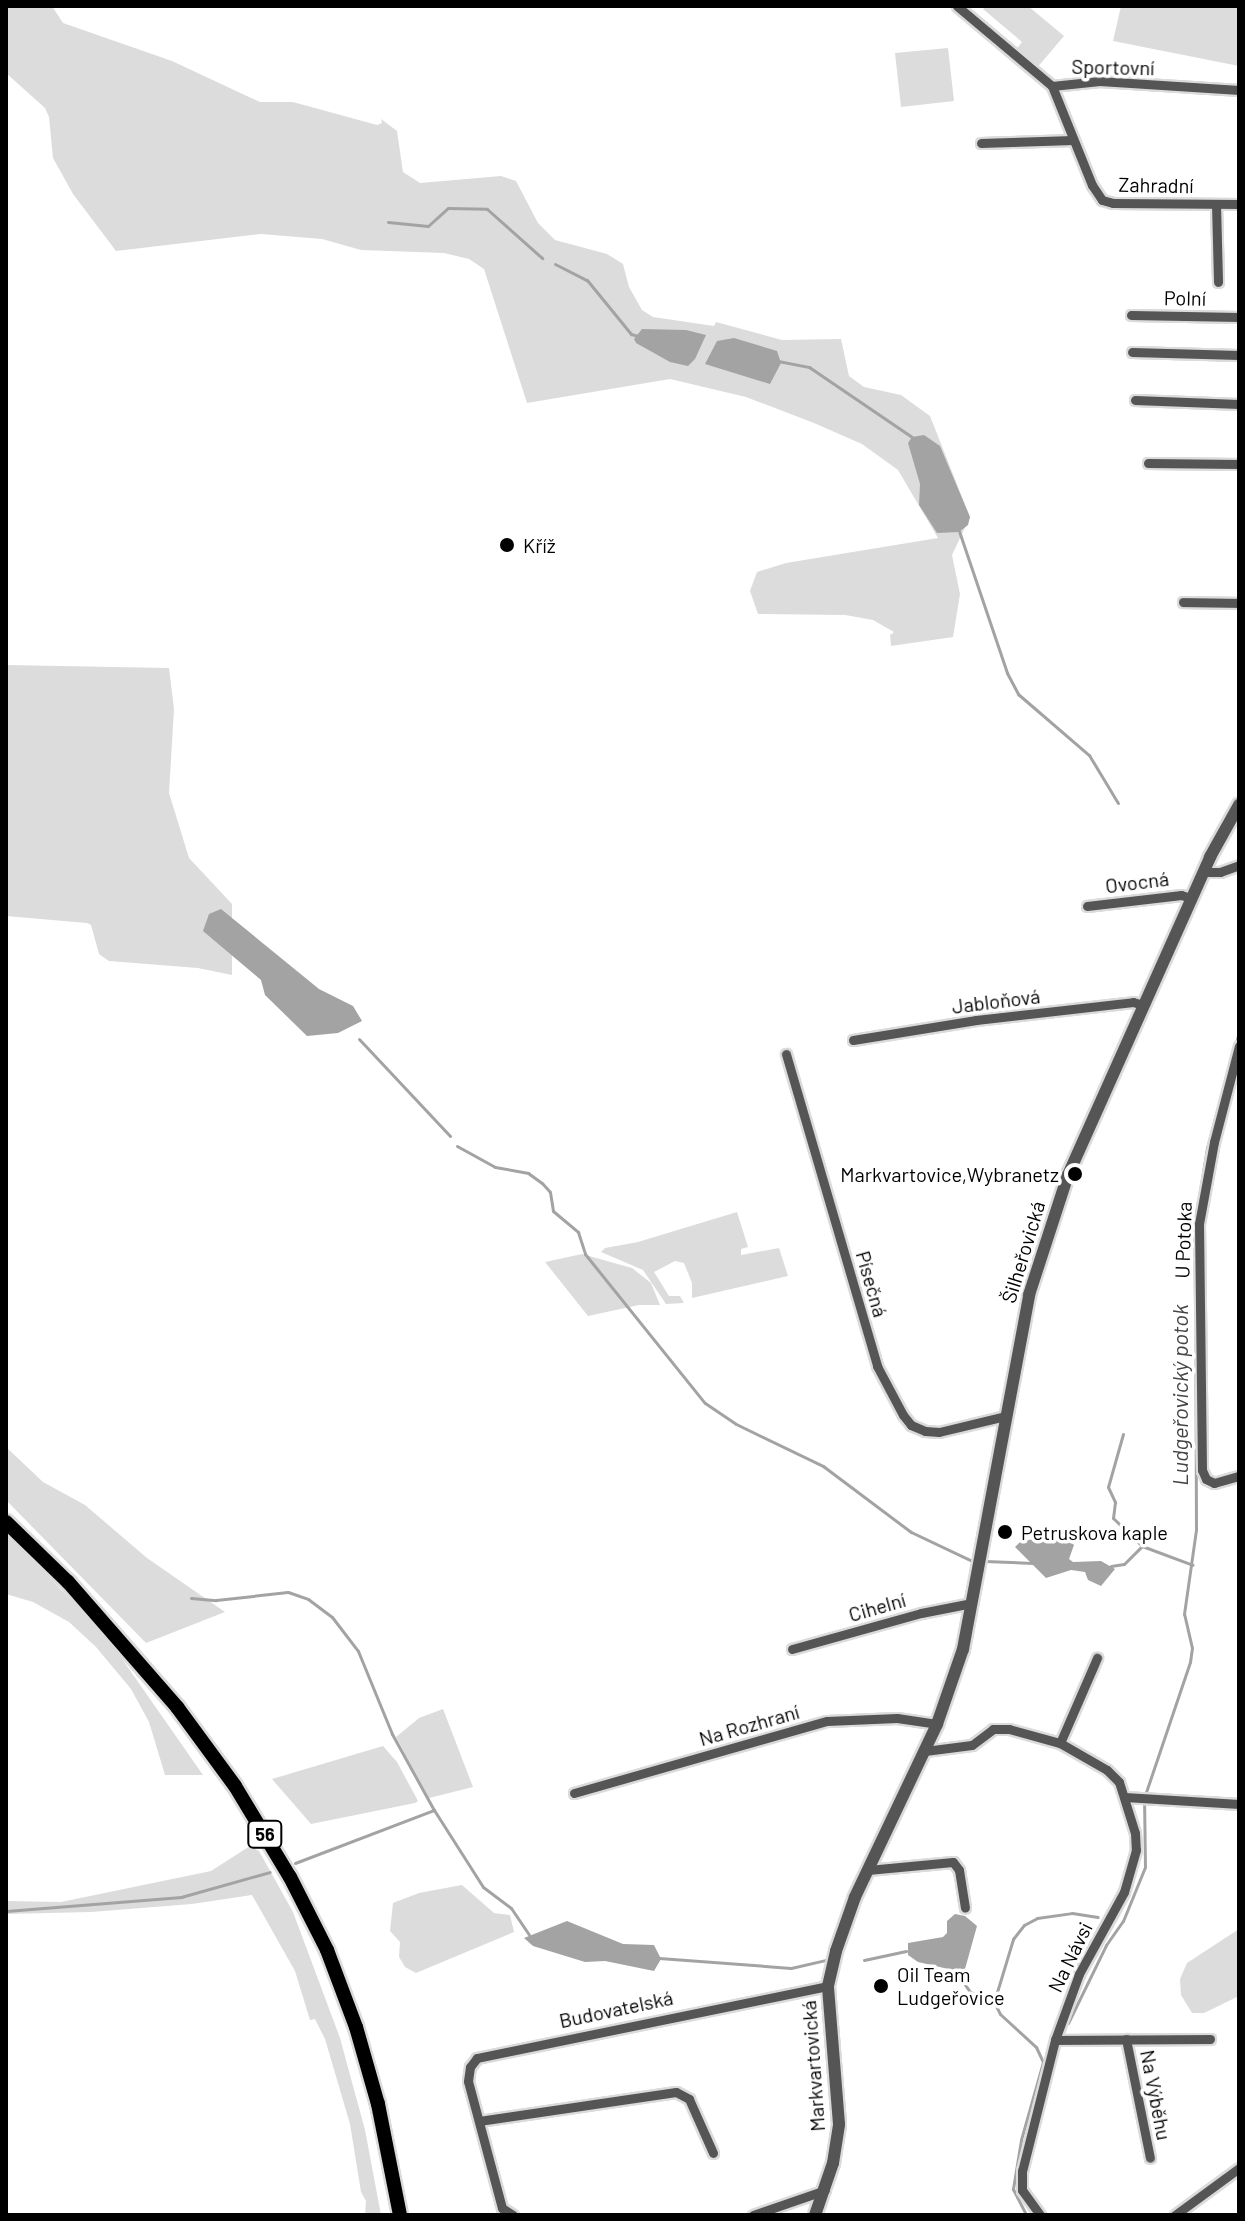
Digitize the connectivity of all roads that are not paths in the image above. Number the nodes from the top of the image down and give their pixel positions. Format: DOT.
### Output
graph roads {
  1 [pos="957,6"];
  2 [pos="1052,86"];
  3 [pos="1239,90"];
  4 [pos="1073,140"];
  5 [pos="981,143"];
  6 [pos="1216,204"];
  7 [pos="1239,204"];
  8 [pos="1218,282"];
  9 [pos="1131,315"];
  10 [pos="1239,317"];
  11 [pos="1132,352"];
  12 [pos="1239,355"];
  13 [pos="1135,400"];
  14 [pos="1239,404"];
  15 [pos="1148,463"];
  16 [pos="1239,464"];
  17 [pos="1183,602"];
  18 [pos="1239,603"];
  19 [pos="1239,805"];
  20 [pos="1239,865"];
  21 [pos="1203,872"];
  22 [pos="1191,898"];
  23 [pos="1087,906"];
  24 [pos="1143,1005"];
  25 [pos="853,1040"];
  26 [pos="1239,1046"];
  27 [pos="786,1054"];
  28 [pos="1005,1416"];
  29 [pos="1239,1476"];
  30 [pos="6,1522"];
  31 [pos="972,1603"];
  32 [pos="792,1649"];
  33 [pos="963,1649"];
  34 [pos="1097,1658"];
  35 [pos="937,1724"];
  36 [pos="1060,1743"];
  37 [pos="925,1751"];
  38 [pos="574,1793"];
  39 [pos="1125,1797"];
  40 [pos="1239,1804"];
  41 [pos="868,1870"];
  42 [pos="965,1908"];
  43 [pos="828,1986"];
  44 [pos="1126,2039"];
  45 [pos="1210,2039"];
  46 [pos="1055,2040"];
  47 [pos="479,2121"];
  48 [pos="713,2153"];
  49 [pos="1150,2158"];
  50 [pos="1239,2168"];
  51 [pos="825,2190"];
  52 [pos="1182,2214"];
  53 [pos="400,2215"];
  54 [pos="513,2215"];
  55 [pos="753,2215"];
  56 [pos="815,2215"];
  57 [pos="1040,2215"];
  1 -- 2 [label="street, Sportovní"];
  2 -- 3 [label="street, Sportovní"];
  2 -- 4 [label="street, Zahradní"];
  4 -- 5 [label="street"];
  4 -- 6 [label="street, Zahradní"];
  6 -- 7 [label="street, Zahradní"];
  6 -- 8 [label="street"];
  9 -- 10 [label="street, Polní"];
  11 -- 12 [label="street"];
  13 -- 14 [label="street"];
  15 -- 16 [label="street"];
  17 -- 18 [label="street"];
  19 -- 21 [label="street, Šilheřovická"];
  20 -- 21 [label="street"];
  21 -- 22 [label="street, Šilheřovická"];
  22 -- 23 [label="street, Ovocná"];
  22 -- 24 [label="street, Šilheřovická"];
  24 -- 25 [label="street, Jabloňová"];
  24 -- 28 [label="street, Šilheřovická"];
  26 -- 29 [label="street, U Potoka"];
  27 -- 28 [label="street, Písečná"];
  28 -- 31 [label="street, Šilheřovická"];
  30 -- 53 [label="main road, 56"];
  31 -- 32 [label="street, Cihelní"];
  31 -- 33 [label="street, Šilheřovická"];
  33 -- 35 [label="street, Markvartovická"];
  34 -- 36 [label="street"];
  35 -- 37 [label="street, Markvartovická"];
  35 -- 38 [label="street, Na Rozhraní"];
  36 -- 37 [label="street, Na Návsi"];
  36 -- 39 [label="street, Na Návsi"];
  37 -- 41 [label="street, Markvartovická"];
  39 -- 40 [label="street"];
  39 -- 46 [label="street, Na Návsi"];
  41 -- 42 [label="street"];
  41 -- 43 [label="street, Markvartovická"];
  43 -- 47 [label="street, Budovatelská"];
  43 -- 51 [label="street, Markvartovická"];
  44 -- 45 [label="street, Na Výběhu"];
  44 -- 46 [label="street, Na Výběhu"];
  44 -- 49 [label="street, Na Výběhu"];
  46 -- 57 [label="street, Na Návsi"];
  47 -- 48 [label="street"];
  47 -- 54 [label="street, Budovatelská"];
  50 -- 52 [label="street"];
  51 -- 55 [label="street"];
  51 -- 56 [label="street, Markvartovická"];
}
